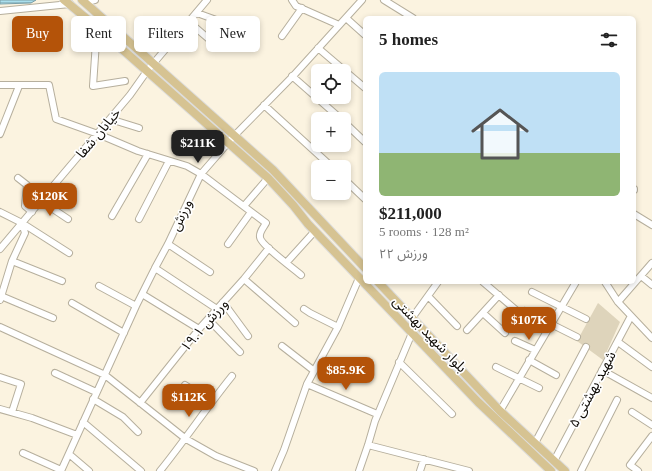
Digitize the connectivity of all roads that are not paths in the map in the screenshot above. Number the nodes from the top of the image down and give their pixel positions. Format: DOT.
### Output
graph roads {
  1 [pos="95,0"];
  2 [pos="208,0"];
  3 [pos="292,0"];
  4 [pos="362,0"];
  5 [pos="384,0"];
  6 [pos="84,1"];
  7 [pos="67,2"];
  8 [pos="299,7"];
  9 [pos="0,11"];
  10 [pos="197,13"];
  11 [pos="84,16"];
  12 [pos="194,16"];
  13 [pos="206,16"];
  14 [pos="410,16"];
  15 [pos="346,18"];
  16 [pos="339,25"];
  17 [pos="198,30"];
  18 [pos="363,33"];
  19 [pos="282,36"];
  20 [pos="206,37"];
  21 [pos="318,48"];
  22 [pos="95,52"];
  23 [pos="125,52"];
  24 [pos="163,52"];
  25 [pos="153,64"];
  26 [pos="147,71"];
  27 [pos="292,76"];
  28 [pos="125,81"];
  29 [pos="0,85"];
  30 [pos="19,86"];
  31 [pos="363,86"];
  32 [pos="264,105"];
  33 [pos="333,112"];
  34 [pos="110,119"];
  35 [pos="139,128"];
  36 [pos="351,129"];
  37 [pos="0,134"];
  38 [pos="98,134"];
  39 [pos="234,136"];
  40 [pos="363,140"];
  41 [pos="228,143"];
  42 [pos="148,154"];
  43 [pos="324,160"];
  44 [pos="169,161"];
  45 [pos="201,174"];
  46 [pos="18,178"];
  47 [pos="268,178"];
  48 [pos="351,186"];
  49 [pos="363,197"];
  50 [pos="41,201"];
  51 [pos="244,206"];
  52 [pos="0,212"];
  53 [pos="32,212"];
  54 [pos="251,212"];
  55 [pos="636,215"];
  56 [pos="112,216"];
  57 [pos="68,219"];
  58 [pos="139,220"];
  59 [pos="22,223"];
  60 [pos="652,225"];
  61 [pos="315,231"];
  62 [pos="168,244"];
  63 [pos="228,244"];
  64 [pos="269,248"];
  65 [pos="0,249"];
  66 [pos="69,253"];
  67 [pos="12,261"];
  68 [pos="286,263"];
  69 [pos="652,263"];
  70 [pos="363,266"];
  71 [pos="155,268"];
  72 [pos="210,272"];
  73 [pos="302,275"];
  74 [pos="641,276"];
  75 [pos="360,278"];
  76 [pos="244,279"];
  77 [pos="62,281"];
  78 [pos="363,281"];
  79 [pos="636,282"];
  80 [pos="365,284"];
  81 [pos="376,284"];
  82 [pos="380,284"];
  83 [pos="434,284"];
  84 [pos="485,284"];
  85 [pos="575,284"];
  86 [pos="606,284"];
  87 [pos="634,284"];
  88 [pos="652,285"];
  89 [pos="99,286"];
  90 [pos="370,289"];
  91 [pos="532,292"];
  92 [pos="142,294"];
  93 [pos="499,295"];
  94 [pos="428,296"];
  95 [pos="1,298"];
  96 [pos="223,302"];
  97 [pos="618,302"];
  98 [pos="72,303"];
  99 [pos="136,306"];
  100 [pos="560,307"];
  101 [pos="217,309"];
  102 [pos="304,309"];
  103 [pos="516,310"];
  104 [pos="525,311"];
  105 [pos="483,313"];
  106 [pos="631,316"];
  107 [pos="53,318"];
  108 [pos="412,318"];
  109 [pos="208,319"];
  110 [pos="586,319"];
  111 [pos="296,324"];
  112 [pos="550,324"];
  113 [pos="456,326"];
  114 [pos="0,327"];
  115 [pos="338,327"];
  116 [pos="199,328"];
  117 [pos="467,330"];
  118 [pos="124,333"];
  119 [pos="412,333"];
  120 [pos="506,333"];
  121 [pos="651,334"];
  122 [pos="248,336"];
  123 [pos="577,337"];
  124 [pos="515,341"];
  125 [pos="618,342"];
  126 [pos="282,346"];
  127 [pos="586,347"];
  128 [pos="534,350"];
  129 [pos="240,352"];
  130 [pos="529,360"];
  131 [pos="400,362"];
  132 [pos="496,367"];
  133 [pos="652,367"];
  134 [pos="314,370"];
  135 [pos="602,370"];
  136 [pos="55,373"];
  137 [pos="105,375"];
  138 [pos="556,375"];
  139 [pos="232,376"];
  140 [pos="0,377"];
  141 [pos="518,378"];
  142 [pos="307,384"];
  143 [pos="185,385"];
  144 [pos="539,388"];
  145 [pos="96,392"];
  146 [pos="652,398"];
  147 [pos="93,399"];
  148 [pos="617,400"];
  149 [pos="211,402"];
  150 [pos="140,403"];
  151 [pos="0,409"];
  152 [pos="500,411"];
  153 [pos="12,412"];
  154 [pos="632,412"];
  155 [pos="377,414"];
  156 [pos="452,414"];
  157 [pos="83,422"];
  158 [pos="652,425"];
  159 [pos="138,432"];
  160 [pos="77,435"];
  161 [pos="652,436"];
  162 [pos="186,440"];
  163 [pos="535,442"];
  164 [pos="368,445"];
  165 [pos="23,453"];
  166 [pos="69,454"];
  167 [pos="424,459"];
  168 [pos="554,461"];
  169 [pos="630,465"];
  170 [pos="453,469"];
  171 [pos="61,471"];
  172 [pos="89,471"];
  173 [pos="141,471"];
  174 [pos="160,471"];
  175 [pos="254,471"];
  176 [pos="275,471"];
  177 [pos="359,471"];
  178 [pos="420,471"];
  179 [pos="469,471"];
  180 [pos="551,471"];
  181 [pos="565,471"];
  182 [pos="581,471"];
  183 [pos="625,471"];
  184 [pos="638,471"];
  1 -- 6 [label="street"];
  2 -- 10 [label="street"];
  3 -- 8 [label="street"];
  4 -- 15 [label="street, ورزش"];
  5 -- 14 [label="street"];
  6 -- 25 [label="main road"];
  7 -- 9 [label="street"];
  7 -- 11 [label="main road, بلوار شهید بهشتی"];
  8 -- 16 [label="street"];
  8 -- 19 [label="street"];
  10 -- 12 [label="street"];
  10 -- 13 [label="street"];
  15 -- 16 [label="street, ورزش"];
  15 -- 18 [label="street"];
  16 -- 21 [label="street, ورزش"];
  17 -- 20 [label="street"];
  21 -- 27 [label="street, ورزش"];
  21 -- 31 [label="street"];
  22 -- 28 [label="street"];
  23 -- 26 [label="main road, بلوار شهید بهشتی"];
  24 -- 25 [label="street"];
  25 -- 26 [label="street, خیابان شفا"];
  25 -- 39 [label="main road"];
  26 -- 34 [label="street, خیابان شفا"];
  26 -- 41 [label="main road, بلوار شهید بهشتی"];
  27 -- 32 [label="street, ورزش"];
  27 -- 33 [label="street"];
  29 -- 30 [label="street"];
  30 -- 37 [label="street"];
  30 -- 38 [label="street"];
  32 -- 39 [label="street, ورزش"];
  32 -- 43 [label="street"];
  34 -- 35 [label="street"];
  34 -- 38 [label="street, خیابان شفا"];
  36 -- 40 [label="street"];
  38 -- 42 [label="street"];
  38 -- 50 [label="street, خیابان شفا"];
  39 -- 41 [label="street, ورزش"];
  39 -- 70 [label="main road"];
  41 -- 45 [label="street, ورزش"];
  41 -- 47 [label="main road, بلوار شهید بهشتی"];
  42 -- 44 [label="street"];
  42 -- 56 [label="street"];
  44 -- 45 [label="street"];
  44 -- 58 [label="street"];
  45 -- 51 [label="street"];
  45 -- 62 [label="street, ورزش"];
  46 -- 53 [label="street"];
  47 -- 51 [label="street"];
  47 -- 61 [label="main road, بلوار شهید بهشتی"];
  48 -- 49 [label="street"];
  50 -- 53 [label="street, خیابان شفا"];
  50 -- 57 [label="street"];
  51 -- 54 [label="street"];
  52 -- 59 [label="street"];
  53 -- 59 [label="street, خیابان شفا"];
  54 -- 63 [label="street"];
  54 -- 64 [label="street"];
  55 -- 60 [label="street"];
  59 -- 65 [label="street, خیابان شفا"];
  59 -- 66 [label="street"];
  59 -- 67 [label="street"];
  61 -- 68 [label="street"];
  61 -- 75 [label="main road, بلوار شهید بهشتی"];
  62 -- 71 [label="street, ورزش"];
  62 -- 72 [label="street"];
  64 -- 68 [label="street"];
  64 -- 76 [label="street, ورزش ۱۹.۱"];
  67 -- 77 [label="street"];
  67 -- 95 [label="street"];
  68 -- 73 [label="street"];
  69 -- 74 [label="street"];
  71 -- 92 [label="street, ورزش"];
  71 -- 101 [label="street"];
  74 -- 79 [label="street"];
  74 -- 88 [label="street"];
  75 -- 78 [label="main road, بلوار شهید بهشتی"];
  75 -- 115 [label="street"];
  76 -- 96 [label="street, ورزش ۱۹.۱"];
  76 -- 111 [label="street"];
  80 -- 90 [label="main road, بلوار شهید بهشتی"];
  81 -- 90 [label="main road"];
  82 -- 108 [label="main road, بلوار شهید بهشتی"];
  83 -- 94 [label="street"];
  84 -- 93 [label="street"];
  85 -- 100 [label="street"];
  86 -- 97 [label="street"];
  87 -- 97 [label="street"];
  89 -- 99 [label="street"];
  90 -- 119 [label="main road, بلوار شهید بهشتی"];
  91 -- 100 [label="street"];
  92 -- 99 [label="street, ورزش"];
  92 -- 116 [label="street"];
  93 -- 103 [label="street"];
  93 -- 105 [label="street"];
  94 -- 108 [label="street"];
  94 -- 113 [label="street"];
  95 -- 107 [label="street"];
  96 -- 101 [label="street, ورزش ۱۹.۱"];
  96 -- 122 [label="street"];
  97 -- 106 [label="street"];
  98 -- 118 [label="street"];
  99 -- 118 [label="street, ورزش"];
  100 -- 110 [label="street"];
  100 -- 112 [label="street"];
  101 -- 109 [label="street, ورزش ۱۹.۱"];
  102 -- 115 [label="street"];
  104 -- 112 [label="street"];
  105 -- 117 [label="street"];
  105 -- 120 [label="street"];
  106 -- 121 [label="street"];
  106 -- 125 [label="street, شهید بهشتی ۵"];
  108 -- 152 [label="main road, بلوار شهید بهشتی"];
  109 -- 116 [label="street, ورزش ۱۹.۱"];
  109 -- 129 [label="street"];
  112 -- 123 [label="street"];
  112 -- 128 [label="street"];
  114 -- 137 [label="street"];
  115 -- 134 [label="street"];
  116 -- 150 [label="street, ورزش ۱۹.۱"];
  118 -- 137 [label="street, ورزش"];
  119 -- 131 [label="street"];
  119 -- 180 [label="main road, بلوار شهید بهشتی"];
  124 -- 128 [label="street"];
  125 -- 133 [label="street"];
  125 -- 135 [label="street, شهید بهشتی ۵"];
  126 -- 134 [label="street"];
  127 -- 163 [label="street"];
  128 -- 130 [label="street"];
  130 -- 138 [label="street"];
  130 -- 141 [label="street"];
  131 -- 155 [label="street"];
  131 -- 156 [label="street"];
  132 -- 141 [label="street"];
  134 -- 142 [label="street"];
  135 -- 146 [label="street"];
  135 -- 168 [label="street, شهید بهشتی ۵"];
  136 -- 145 [label="street"];
  137 -- 145 [label="street, ورزش"];
  137 -- 150 [label="street"];
  139 -- 149 [label="street"];
  140 -- 153 [label="street"];
  141 -- 144 [label="street"];
  141 -- 152 [label="street"];
  142 -- 155 [label="street"];
  142 -- 176 [label="street"];
  143 -- 149 [label="street"];
  145 -- 147 [label="street, ورزش"];
  147 -- 157 [label="street, ورزش"];
  147 -- 159 [label="street"];
  148 -- 182 [label="street"];
  149 -- 162 [label="street"];
  150 -- 162 [label="street"];
  151 -- 153 [label="street"];
  152 -- 163 [label="main road, بلوار شهید بهشتی"];
  153 -- 160 [label="street"];
  154 -- 158 [label="street"];
  155 -- 164 [label="street"];
  157 -- 160 [label="street, ورزش"];
  157 -- 173 [label="street"];
  160 -- 166 [label="street, ورزش"];
  161 -- 169 [label="street"];
  162 -- 174 [label="street"];
  162 -- 175 [label="street"];
  163 -- 168 [label="main road, بلوار شهید بهشتی"];
  164 -- 167 [label="street"];
  164 -- 177 [label="street"];
  165 -- 171 [label="street"];
  166 -- 171 [label="street, ورزش"];
  166 -- 172 [label="street"];
  167 -- 170 [label="street"];
  167 -- 178 [label="street"];
  168 -- 181 [label="main road, بلوار شهید بهشتی"];
  169 -- 183 [label="street"];
  169 -- 184 [label="street"];
  170 -- 179 [label="street"];
}
